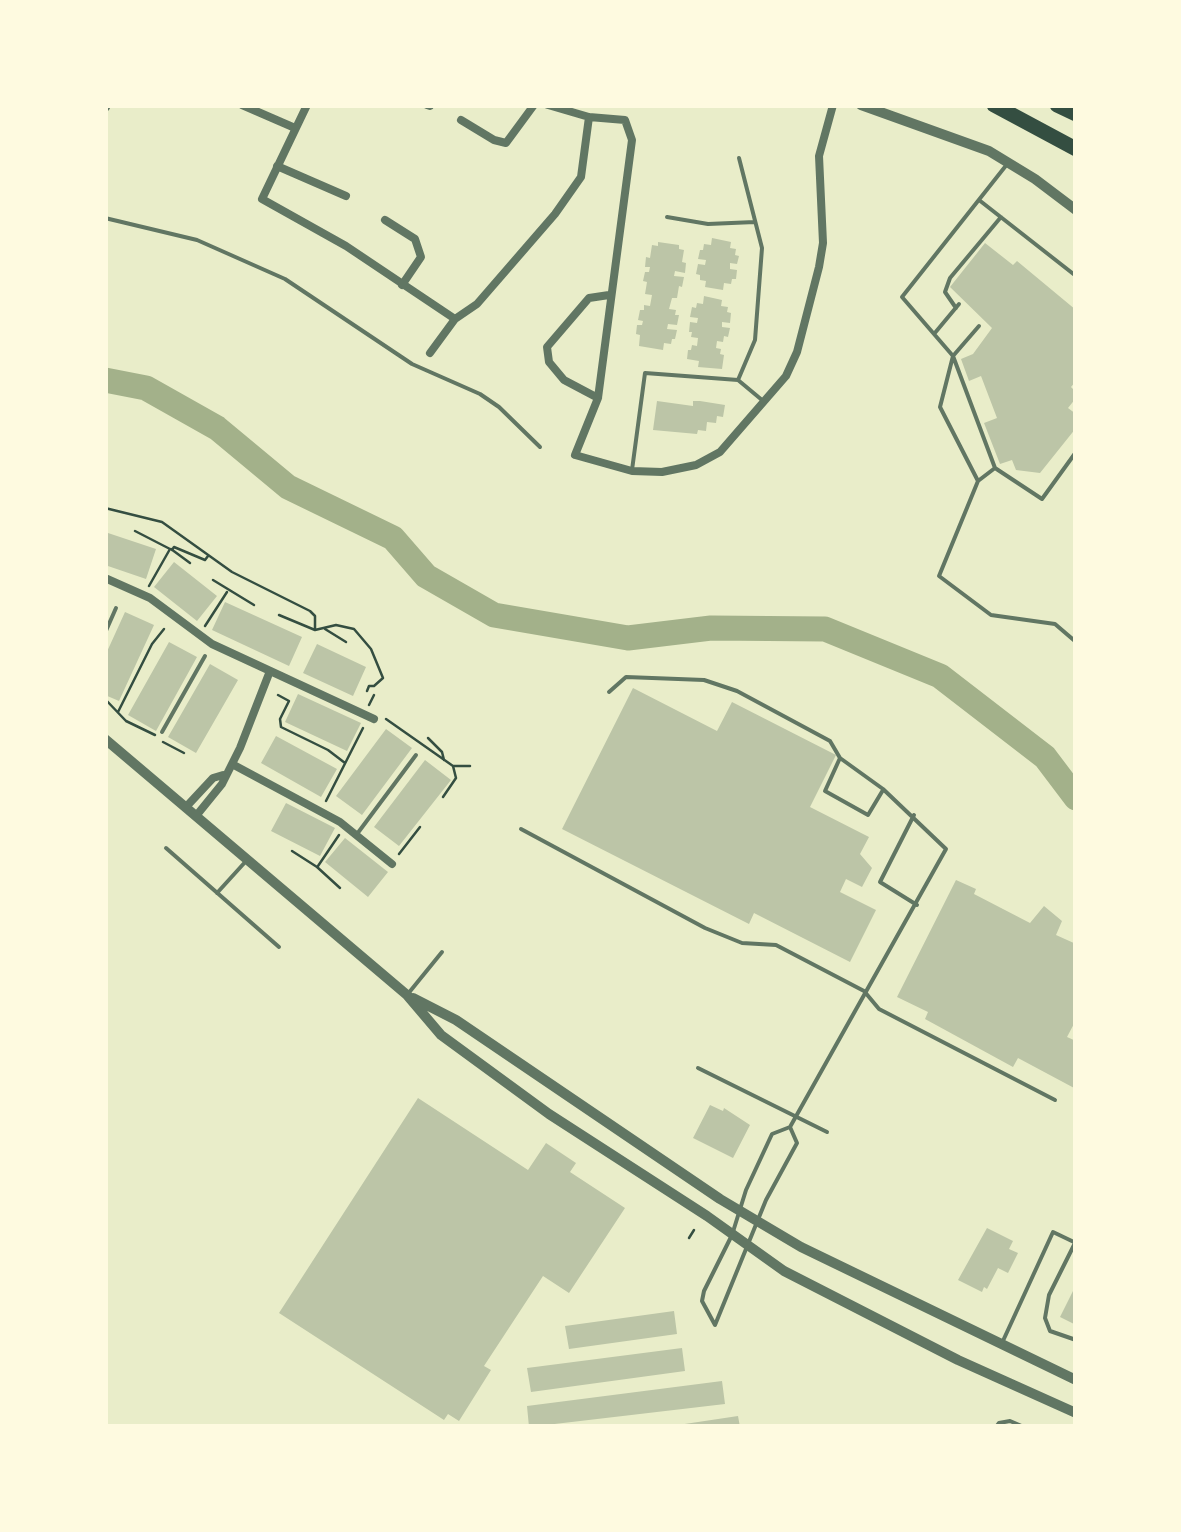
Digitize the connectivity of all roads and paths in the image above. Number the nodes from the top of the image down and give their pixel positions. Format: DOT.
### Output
graph roads {
  1 [pos="242,105"];
  2 [pos="307,105"];
  3 [pos="534,105"];
  4 [pos="548,105"];
  5 [pos="834,105"];
  6 [pos="861,105"];
  7 [pos="994,105"];
  8 [pos="1058,105"];
  9 [pos="1076,114"];
  10 [pos="589,118"];
  11 [pos="460,120"];
  12 [pos="295,128"];
  13 [pos="1076,149"];
  14 [pos="739,158"];
  15 [pos="1008,163"];
  16 [pos="277,166"];
  17 [pos="346,196"];
  18 [pos="979,200"];
  19 [pos="1076,210"];
  20 [pos="667,217"];
  21 [pos="1001,217"];
  22 [pos="105,218"];
  23 [pos="385,220"];
  24 [pos="756,222"];
  25 [pos="1076,276"];
  26 [pos="402,285"];
  27 [pos="609,295"];
  28 [pos="455,318"];
  29 [pos="979,326"];
  30 [pos="934,334"];
  31 [pos="430,353"];
  32 [pos="953,356"];
  33 [pos="738,380"];
  34 [pos="598,398"];
  35 [pos="766,403"];
  36 [pos="540,447"];
  37 [pos="1076,452"];
  38 [pos="995,468"];
  39 [pos="632,471"];
  40 [pos="978,481"];
  41 [pos="106,510"];
  42 [pos="135,531"];
  43 [pos="171,549"];
  44 [pos="209,554"];
  45 [pos="190,563"];
  46 [pos="105,578"];
  47 [pos="213,580"];
  48 [pos="149,586"];
  49 [pos="228,591"];
  50 [pos="254,605"];
  51 [pos="116,608"];
  52 [pos="279,616"];
  53 [pos="204,628"];
  54 [pos="324,628"];
  55 [pos="164,629"];
  56 [pos="315,630"];
  57 [pos="105,633"];
  58 [pos="346,642"];
  59 [pos="1076,642"];
  60 [pos="206,656"];
  61 [pos="270,671"];
  62 [pos="367,692"];
  63 [pos="609,692"];
  64 [pos="374,695"];
  65 [pos="278,696"];
  66 [pos="105,699"];
  67 [pos="370,705"];
  68 [pos="118,712"];
  69 [pos="374,719"];
  70 [pos="162,732"];
  71 [pos="428,738"];
  72 [pos="105,739"];
  73 [pos="184,753"];
  74 [pos="416,755"];
  75 [pos="840,758"];
  76 [pos="443,760"];
  77 [pos="345,763"];
  78 [pos="232,764"];
  79 [pos="453,766"];
  80 [pos="470,766"];
  81 [pos="224,775"];
  82 [pos="883,789"];
  83 [pos="443,797"];
  84 [pos="325,802"];
  85 [pos="186,807"];
  86 [pos="196,816"];
  87 [pos="914,816"];
  88 [pos="343,825"];
  89 [pos="420,828"];
  90 [pos="521,829"];
  91 [pos="357,834"];
  92 [pos="166,848"];
  93 [pos="292,850"];
  94 [pos="247,860"];
  95 [pos="395,860"];
  96 [pos="317,867"];
  97 [pos="340,888"];
  98 [pos="217,893"];
  99 [pos="917,905"];
  100 [pos="279,948"];
  101 [pos="442,952"];
  102 [pos="864,991"];
  103 [pos="407,995"];
  104 [pos="698,1068"];
  105 [pos="1055,1100"];
  106 [pos="796,1117"];
  107 [pos="790,1127"];
  108 [pos="827,1132"];
  109 [pos="739,1210"];
  110 [pos="759,1222"];
  111 [pos="694,1230"];
  112 [pos="732,1235"];
  113 [pos="689,1238"];
  114 [pos="1076,1243"];
  115 [pos="748,1246"];
  116 [pos="1076,1340"];
  117 [pos="1002,1343"];
  118 [pos="1076,1380"];
  119 [pos="1076,1413"];
  120 [pos="996,1427"];
  121 [pos="1024,1427"];
  1 -- 12 [label="street"];
  2 -- 12 [label="street"];
  3 -- 11 [label="street"];
  4 -- 10 [label="street"];
  5 -- 35 [label="street"];
  6 -- 15 [label="street"];
  7 -- 13 [label="highway"];
  8 -- 9 [label="highway"];
  10 -- 27 [label="street"];
  10 -- 28 [label="street"];
  12 -- 16 [label="street"];
  14 -- 24 [label="lane"];
  15 -- 18 [label="lane"];
  15 -- 19 [label="street"];
  16 -- 17 [label="street"];
  16 -- 26 [label="street"];
  18 -- 21 [label="lane"];
  18 -- 30 [label="lane"];
  20 -- 24 [label="lane"];
  21 -- 25 [label="lane"];
  21 -- 30 [label="lane"];
  22 -- 36 [label="lane"];
  23 -- 26 [label="street"];
  24 -- 33 [label="lane"];
  26 -- 28 [label="street"];
  27 -- 34 [label="street"];
  27 -- 34 [label="street"];
  28 -- 31 [label="street"];
  29 -- 32 [label="lane"];
  30 -- 32 [label="lane"];
  32 -- 38 [label="lane"];
  32 -- 40 [label="lane"];
  33 -- 35 [label="lane"];
  33 -- 39 [label="lane"];
  34 -- 39 [label="street"];
  35 -- 39 [label="street"];
  37 -- 38 [label="lane"];
  38 -- 40 [label="lane"];
  40 -- 59 [label="lane"];
  41 -- 44 [label="path"];
  42 -- 43 [label="path"];
  43 -- 44 [label="path"];
  43 -- 45 [label="path"];
  43 -- 48 [label="path"];
  44 -- 56 [label="path"];
  46 -- 61 [label="street"];
  47 -- 49 [label="path"];
  49 -- 50 [label="path"];
  49 -- 53 [label="path"];
  51 -- 57 [label="lane"];
  52 -- 56 [label="path"];
  54 -- 56 [label="path"];
  54 -- 58 [label="path"];
  54 -- 62 [label="path"];
  55 -- 68 [label="path"];
  60 -- 70 [label="lane"];
  61 -- 69 [label="street"];
  61 -- 78 [label="street"];
  63 -- 75 [label="lane"];
  64 -- 67 [label="path"];
  65 -- 77 [label="path"];
  66 -- 68 [label="path"];
  68 -- 73 [label="path"];
  69 -- 76 [label="path"];
  69 -- 77 [label="path"];
  71 -- 76 [label="path"];
  72 -- 85 [label="street"];
  74 -- 91 [label="lane"];
  75 -- 82 [label="lane"];
  75 -- 82 [label="lane"];
  76 -- 79 [label="path"];
  77 -- 84 [label="path"];
  78 -- 81 [label="street"];
  78 -- 88 [label="street"];
  79 -- 80 [label="path"];
  79 -- 83 [label="path"];
  81 -- 85 [label="street"];
  81 -- 86 [label="street"];
  82 -- 87 [label="lane"];
  85 -- 86 [label="street"];
  86 -- 94 [label="street"];
  87 -- 99 [label="lane"];
  87 -- 99 [label="lane"];
  88 -- 91 [label="street"];
  88 -- 96 [label="path"];
  89 -- 95 [label="path"];
  90 -- 102 [label="lane"];
  91 -- 95 [label="street"];
  92 -- 98 [label="lane"];
  93 -- 96 [label="path"];
  94 -- 98 [label="lane"];
  94 -- 103 [label="street"];
  96 -- 97 [label="path"];
  98 -- 100 [label="lane"];
  99 -- 102 [label="lane"];
  101 -- 103 [label="lane"];
  102 -- 105 [label="lane"];
  102 -- 106 [label="lane"];
  103 -- 109 [label="street"];
  103 -- 112 [label="street"];
  104 -- 106 [label="lane"];
  106 -- 107 [label="lane"];
  106 -- 108 [label="lane"];
  107 -- 109 [label="lane"];
  107 -- 110 [label="lane"];
  109 -- 110 [label="street"];
  109 -- 112 [label="lane"];
  110 -- 115 [label="lane"];
  110 -- 117 [label="street"];
  111 -- 113 [label="path"];
  112 -- 115 [label="street"];
  112 -- 115 [label="lane"];
  114 -- 116 [label="lane"];
  114 -- 117 [label="lane"];
  115 -- 119 [label="street"];
  117 -- 118 [label="street"];
  120 -- 121 [label="lane"];
}
